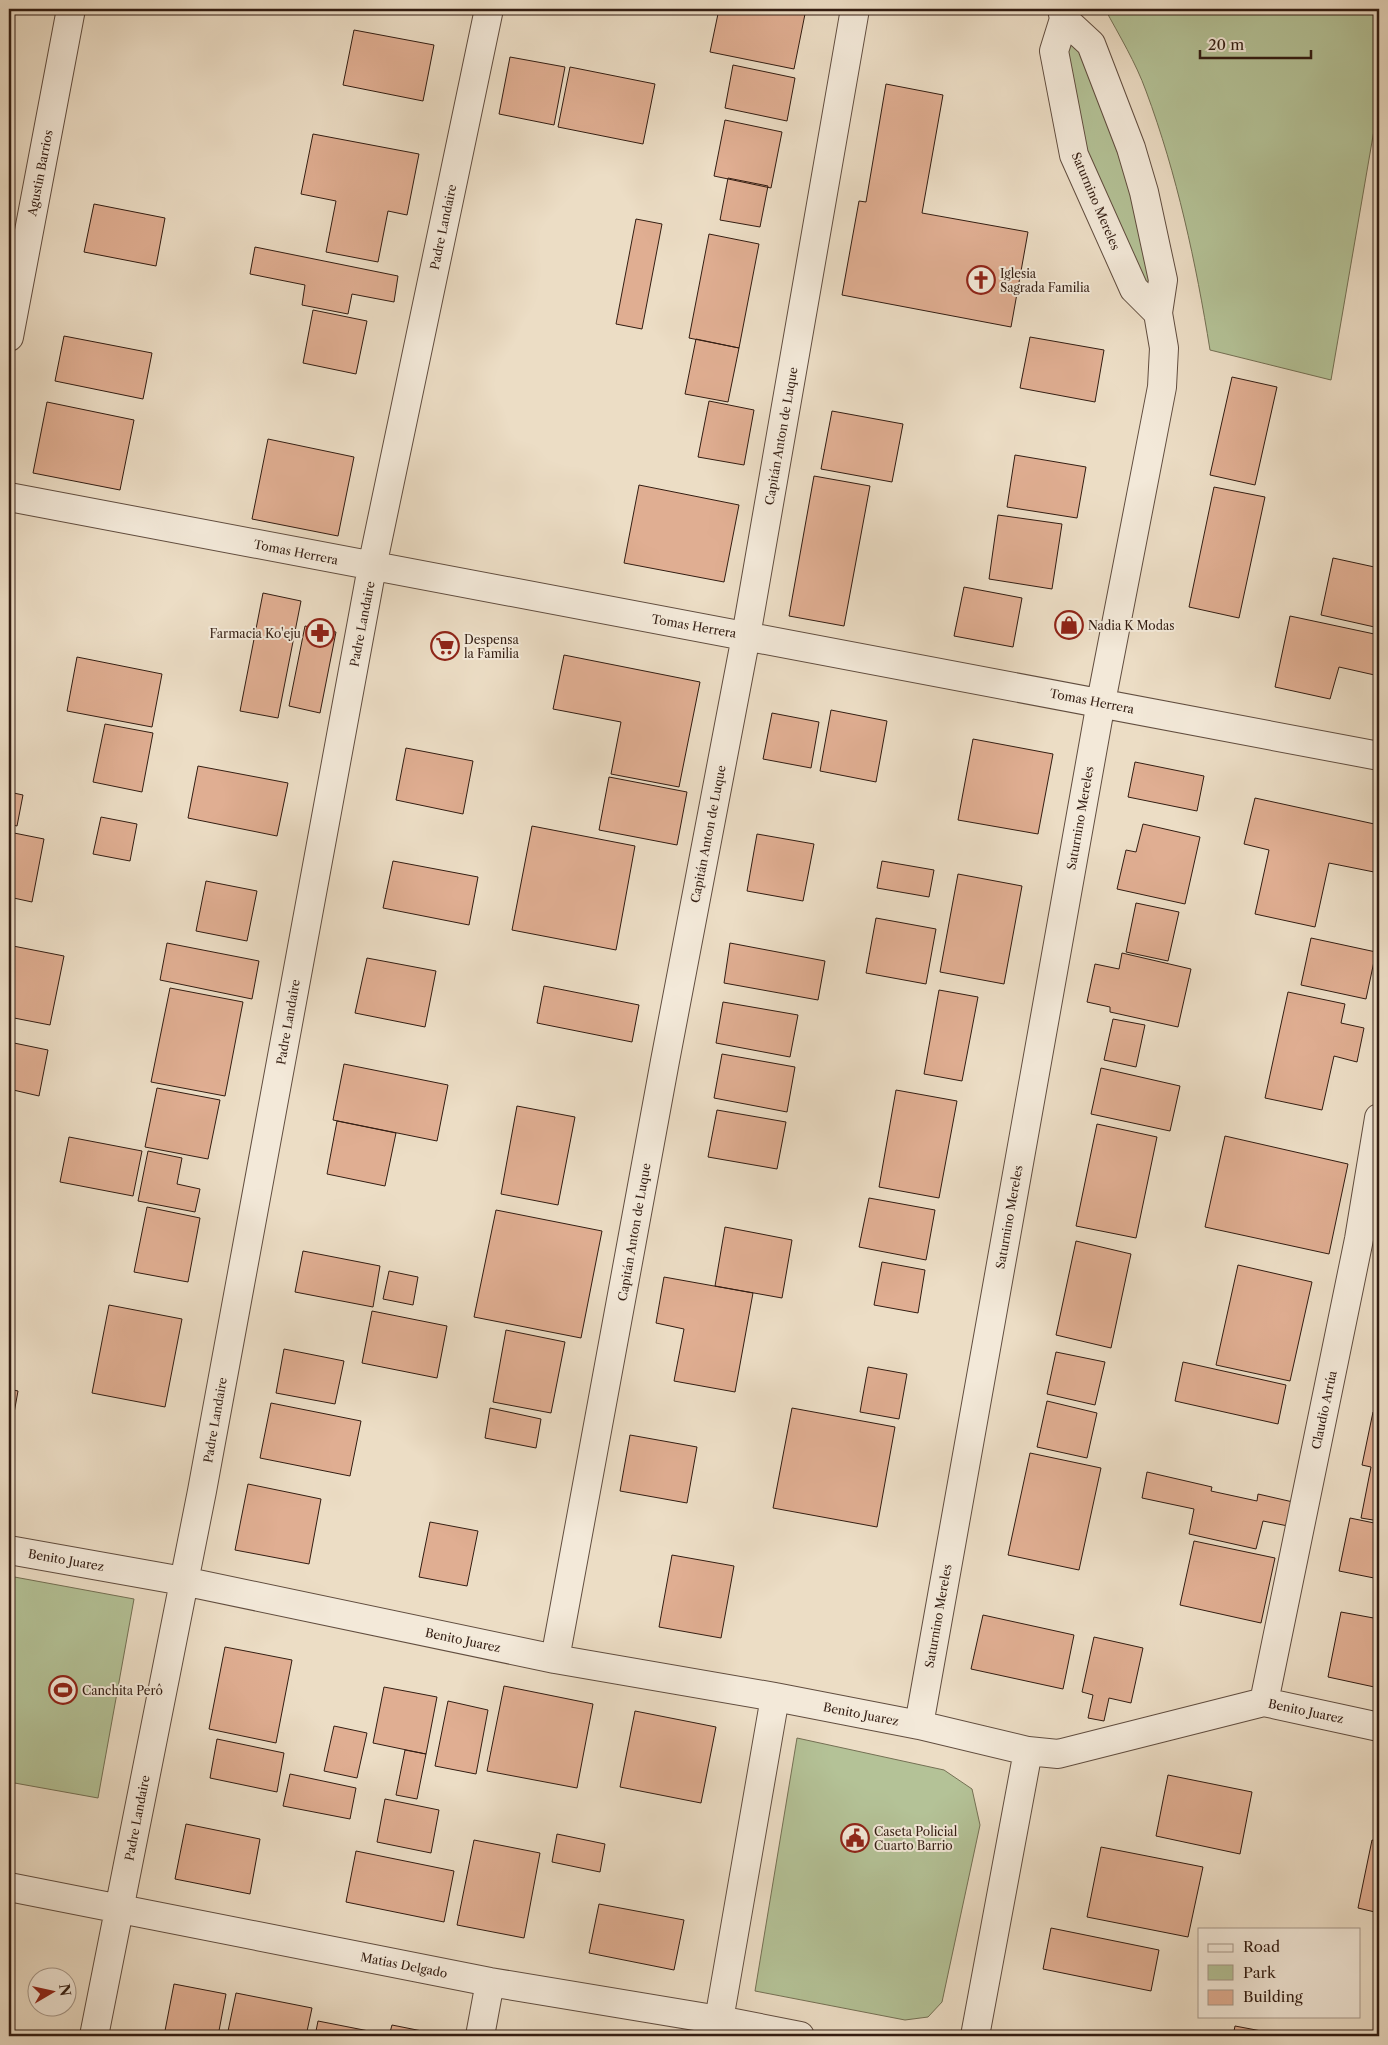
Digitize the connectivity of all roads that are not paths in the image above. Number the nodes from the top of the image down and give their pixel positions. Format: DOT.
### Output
graph roads {
  1 [pos="71,9"];
  2 [pos="489,9"];
  3 [pos="855,9"];
  4 [pos="1063,14"];
  5 [pos="1158,313"];
  6 [pos="9,337"];
  7 [pos="9,498"];
  8 [pos="372,567"];
  9 [pos="746,636"];
  10 [pos="1101,702"];
  11 [pos="1379,756"];
  12 [pos="1379,1118"];
  13 [pos="1369,1241"];
  14 [pos="9,1550"];
  15 [pos="183,1581"];
  16 [pos="556,1659"];
  17 [pos="774,1697"];
  18 [pos="1264,1702"];
  19 [pos="919,1725"];
  20 [pos="1379,1727"];
  21 [pos="1028,1751"];
  22 [pos="9,1887"];
  23 [pos="120,1908"];
  24 [pos="490,1982"];
  25 [pos="719,2020"];
  26 [pos="94,2036"];
  27 [pos="480,2036"];
  28 [pos="800,2036"];
  29 [pos="975,2036"];
  1 -- 6 [label="street, Agustin Barrios"];
  2 -- 8 [label="street, Padre Landaire"];
  3 -- 9 [label="street, Capitán Anton de Luque"];
  4 -- 5 [label="street, Saturnino Mereles"];
  4 -- 5 [label="street, Saturnino Mereles"];
  5 -- 10 [label="street, Saturnino Mereles"];
  7 -- 8 [label="street, Tomas Herrera"];
  8 -- 9 [label="street, Tomas Herrera"];
  8 -- 15 [label="street, Padre Landaire"];
  9 -- 10 [label="street, Tomas Herrera"];
  9 -- 16 [label="street, Capitán Anton de Luque"];
  10 -- 11 [label="street, Tomas Herrera"];
  10 -- 19 [label="street, Saturnino Mereles"];
  12 -- 13 [label="street, Claudio Arrúa"];
  13 -- 18 [label="street, Claudio Arrúa"];
  14 -- 15 [label="street, Benito Juarez"];
  15 -- 16 [label="street, Benito Juarez"];
  15 -- 23 [label="street, Padre Landaire"];
  16 -- 17 [label="street, Benito Juarez"];
  17 -- 19 [label="street, Benito Juarez"];
  17 -- 25 [label="street"];
  18 -- 20 [label="street, Benito Juarez"];
  18 -- 21 [label="street, Benito Juarez"];
  19 -- 21 [label="street"];
  21 -- 29 [label="street"];
  22 -- 23 [label="street, Matias Delgado"];
  23 -- 24 [label="street, Matias Delgado"];
  23 -- 26 [label="street, Padre Landaire"];
  24 -- 25 [label="street, Matias Delgado"];
  24 -- 27 [label="street"];
  25 -- 28 [label="street, Matias Delgado"];
}
